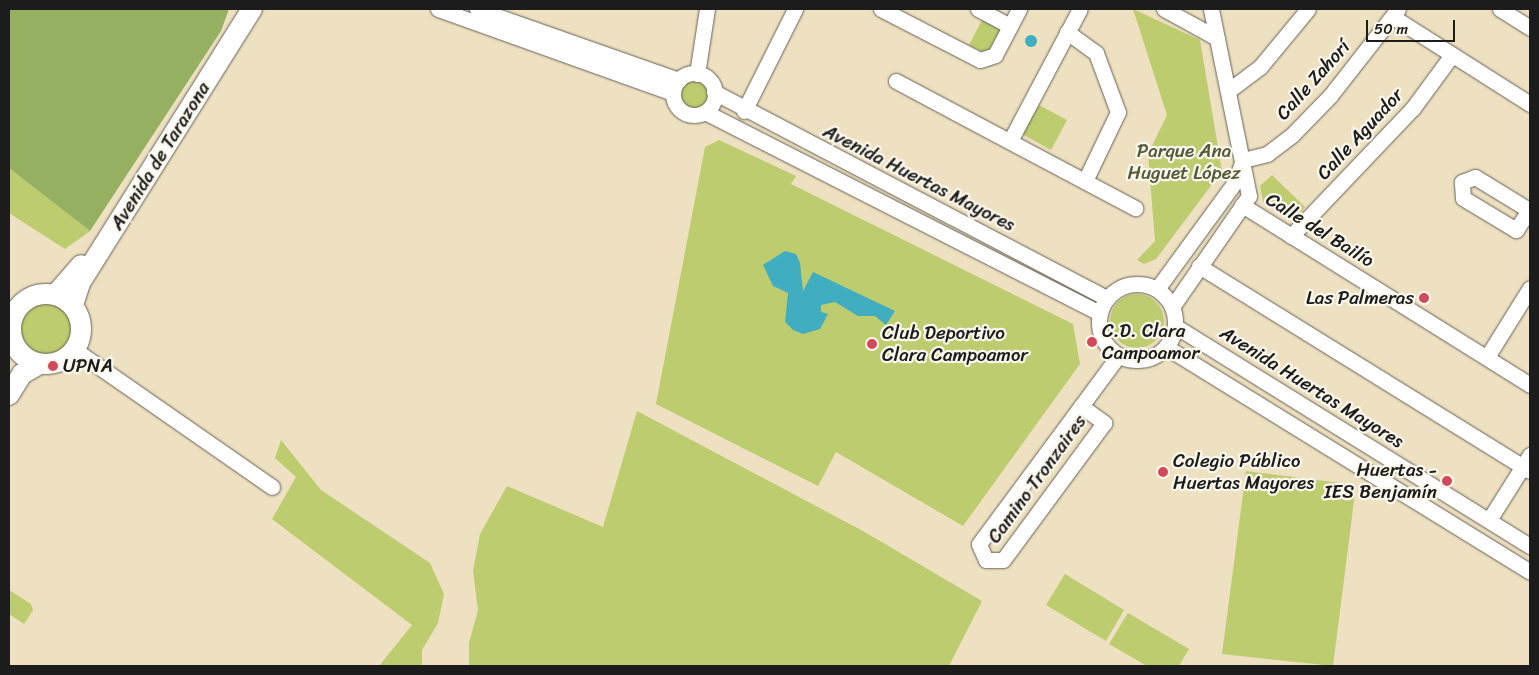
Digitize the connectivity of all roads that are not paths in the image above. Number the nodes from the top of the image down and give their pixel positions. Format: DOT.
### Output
graph roads {
  1 [pos="241,9"];
  2 [pos="252,9"];
  3 [pos="438,9"];
  4 [pos="476,9"];
  5 [pos="707,9"];
  6 [pos="795,9"];
  7 [pos="882,9"];
  8 [pos="978,9"];
  9 [pos="1019,9"];
  10 [pos="1080,9"];
  11 [pos="1164,9"];
  12 [pos="1308,9"];
  13 [pos="1500,9"];
  14 [pos="1215,10"];
  15 [pos="1396,13"];
  16 [pos="1010,26"];
  17 [pos="1530,28"];
  18 [pos="1068,32"];
  19 [pos="1218,38"];
  20 [pos="1452,55"];
  21 [pos="697,74"];
  22 [pos="896,82"];
  23 [pos="676,86"];
  24 [pos="1228,91"];
  25 [pos="714,92"];
  26 [pos="1530,104"];
  27 [pos="744,111"];
  28 [pos="705,112"];
  29 [pos="1010,141"];
  30 [pos="1243,160"];
  31 [pos="1085,181"];
  32 [pos="1242,205"];
  33 [pos="1135,208"];
  34 [pos="1291,236"];
  35 [pos="1199,266"];
  36 [pos="1530,288"];
  37 [pos="1158,290"];
  38 [pos="56,294"];
  39 [pos="1107,298"];
  40 [pos="73,305"];
  41 [pos="1172,307"];
  42 [pos="1099,313"];
  43 [pos="1175,326"];
  44 [pos="1166,347"];
  45 [pos="16,349"];
  46 [pos="75,350"];
  47 [pos="1118,356"];
  48 [pos="1487,358"];
  49 [pos="39,364"];
  50 [pos="9,378"];
  51 [pos="1530,384"];
  52 [pos="9,395"];
  53 [pos="1081,406"];
  54 [pos="1528,464"];
  55 [pos="272,487"];
  56 [pos="1489,520"];
  57 [pos="1530,546"];
  58 [pos="1530,572"];
  1 -- 38 [label="main road, Avenida de Tarazona"];
  2 -- 40 [label="main road, Avenida de Tarazona"];
  3 -- 23 [label="street"];
  4 -- 23 [label="street"];
  5 -- 21 [label="street"];
  6 -- 27 [label="street"];
  7 -- 16 [label="street"];
  8 -- 16 [label="street"];
  9 -- 16 [label="street"];
  10 -- 18 [label="street"];
  11 -- 19 [label="street"];
  12 -- 24 [label="street"];
  13 -- 17 [label="street"];
  14 -- 19 [label="street"];
  15 -- 20 [label="street"];
  15 -- 30 [label="street, Calle Zahorí"];
  18 -- 29 [label="street"];
  18 -- 31 [label="street"];
  19 -- 24 [label="street"];
  20 -- 26 [label="street"];
  20 -- 34 [label="street, Calle Aguador"];
  21 -- 23 [label="street"];
  21 -- 25 [label="street, Avenida Huertas Mayores"];
  22 -- 29 [label="street"];
  23 -- 28 [label="street, Avenida Huertas Mayores"];
  24 -- 30 [label="street"];
  25 -- 27 [label="street, Avenida Huertas Mayores"];
  25 -- 28 [label="street"];
  27 -- 39 [label="street, Avenida Huertas Mayores"];
  28 -- 42 [label="street, Avenida Huertas Mayores"];
  29 -- 31 [label="street"];
  30 -- 32 [label="street"];
  30 -- 37 [label="street"];
  31 -- 33 [label="street"];
  32 -- 34 [label="street, Calle del Bailío"];
  32 -- 35 [label="street"];
  34 -- 48 [label="street, Calle del Bailío"];
  35 -- 41 [label="street"];
  35 -- 54 [label="street"];
  36 -- 48 [label="street"];
  37 -- 39 [label="street"];
  37 -- 41 [label="street"];
  38 -- 40 [label="main road"];
  38 -- 45 [label="main road"];
  39 -- 42 [label="street"];
  40 -- 46 [label="main road"];
  41 -- 43 [label="street"];
  42 -- 47 [label="street"];
  43 -- 44 [label="street"];
  43 -- 56 [label="street, Avenida Huertas Mayores"];
  44 -- 47 [label="street"];
  44 -- 58 [label="street"];
  45 -- 49 [label="main road"];
  45 -- 50 [label="main road"];
  46 -- 49 [label="main road"];
  46 -- 55 [label="street"];
  47 -- 53 [label="street, Camino Tronzaires"];
  48 -- 51 [label="street, Calle del Bailío"];
  49 -- 52 [label="main road"];
  53 -- 53 [label="street, Camino Tronzaires"];
  54 -- 56 [label="street"];
  56 -- 57 [label="street, Avenida Huertas Mayores"];
}
